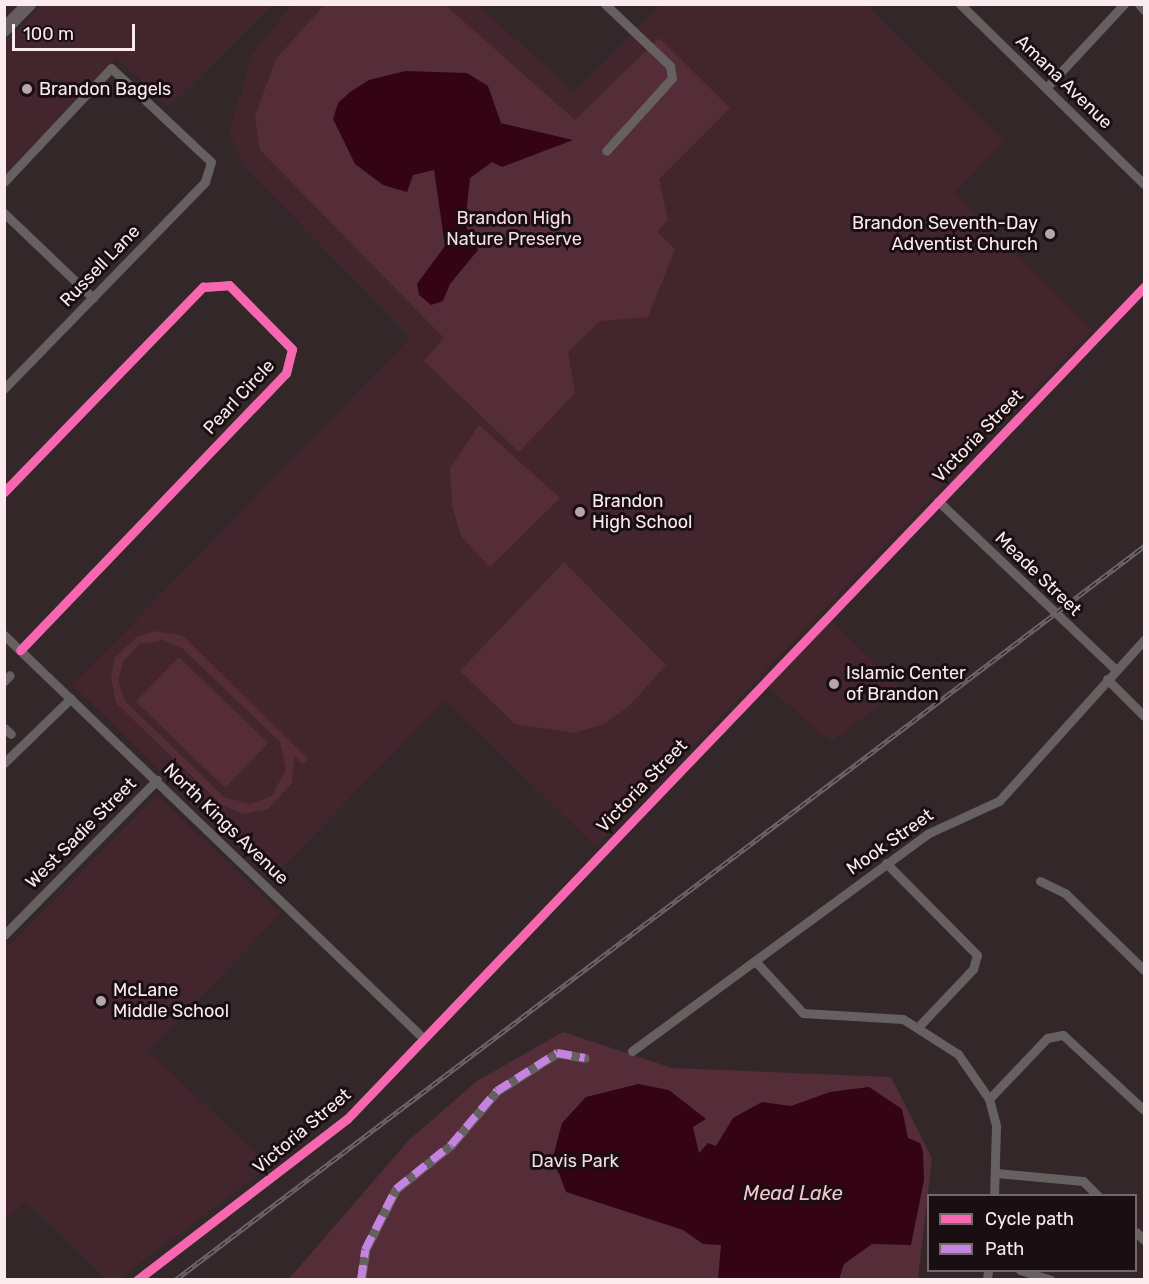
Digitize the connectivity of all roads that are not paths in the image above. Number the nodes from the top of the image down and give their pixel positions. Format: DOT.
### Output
graph roads {
  1 [pos="605,4"];
  2 [pos="960,4"];
  3 [pos="1124,4"];
  4 [pos="1139,4"];
  5 [pos="28,5"];
  6 [pos="1144,10"];
  7 [pos="4,30"];
  8 [pos="1046,88"];
  9 [pos="606,151"];
  10 [pos="4,182"];
  11 [pos="1144,184"];
  12 [pos="4,213"];
  13 [pos="1144,287"];
  14 [pos="93,298"];
  15 [pos="4,389"];
  16 [pos="4,492"];
  17 [pos="938,501"];
  18 [pos="4,635"];
  19 [pos="1144,640"];
  20 [pos="20,650"];
  21 [pos="1116,670"];
  22 [pos="1107,679"];
  23 [pos="71,698"];
  24 [pos="1144,716"];
  25 [pos="4,764"];
  26 [pos="157,780"];
  27 [pos="886,863"];
  28 [pos="1040,881"];
  29 [pos="4,935"];
  30 [pos="756,962"];
  31 [pos="1144,969"];
  32 [pos="920,1025"];
  33 [pos="423,1038"];
  34 [pos="632,1051"];
  35 [pos="585,1058"];
  36 [pos="988,1099"];
  37 [pos="1144,1110"];
  38 [pos="996,1173"];
  39 [pos="994,1194"];
  40 [pos="1096,1194"];
  41 [pos="1036,1272"];
  42 [pos="137,1280"];
  43 [pos="361,1280"];
  44 [pos="1050,1280"];
  1 -- 9 [label="street"];
  2 -- 8 [label="street, Amana Avenue"];
  3 -- 8 [label="street"];
  4 -- 6 [label="street"];
  5 -- 7 [label="highway"];
  8 -- 11 [label="street, Amana Avenue"];
  10 -- 14 [label="street, Russell Lane"];
  12 -- 14 [label="street"];
  13 -- 17 [label="street, Victoria Street"];
  14 -- 15 [label="street, Russell Lane"];
  16 -- 20 [label="street, Pearl Circle"];
  17 -- 21 [label="street, Meade Street"];
  17 -- 33 [label="street, Victoria Street"];
  18 -- 20 [label="street, North Kings Avenue"];
  19 -- 21 [label="street, Mook Street"];
  20 -- 23 [label="street, North Kings Avenue"];
  21 -- 22 [label="street, Mook Street"];
  22 -- 24 [label="street"];
  22 -- 27 [label="street, Mook Street"];
  23 -- 25 [label="street"];
  23 -- 26 [label="street, North Kings Avenue"];
  26 -- 29 [label="street, West Sadie Street"];
  26 -- 33 [label="street, North Kings Avenue"];
  27 -- 30 [label="street, Mook Street"];
  27 -- 32 [label="street"];
  28 -- 31 [label="street"];
  30 -- 32 [label="street"];
  30 -- 34 [label="street, Mook Street"];
  32 -- 36 [label="street"];
  33 -- 42 [label="street, Victoria Street"];
  35 -- 43 [label="street"];
  36 -- 37 [label="street"];
  36 -- 38 [label="street"];
  38 -- 39 [label="street"];
  38 -- 40 [label="street"];
  41 -- 44 [label="street"];
}
